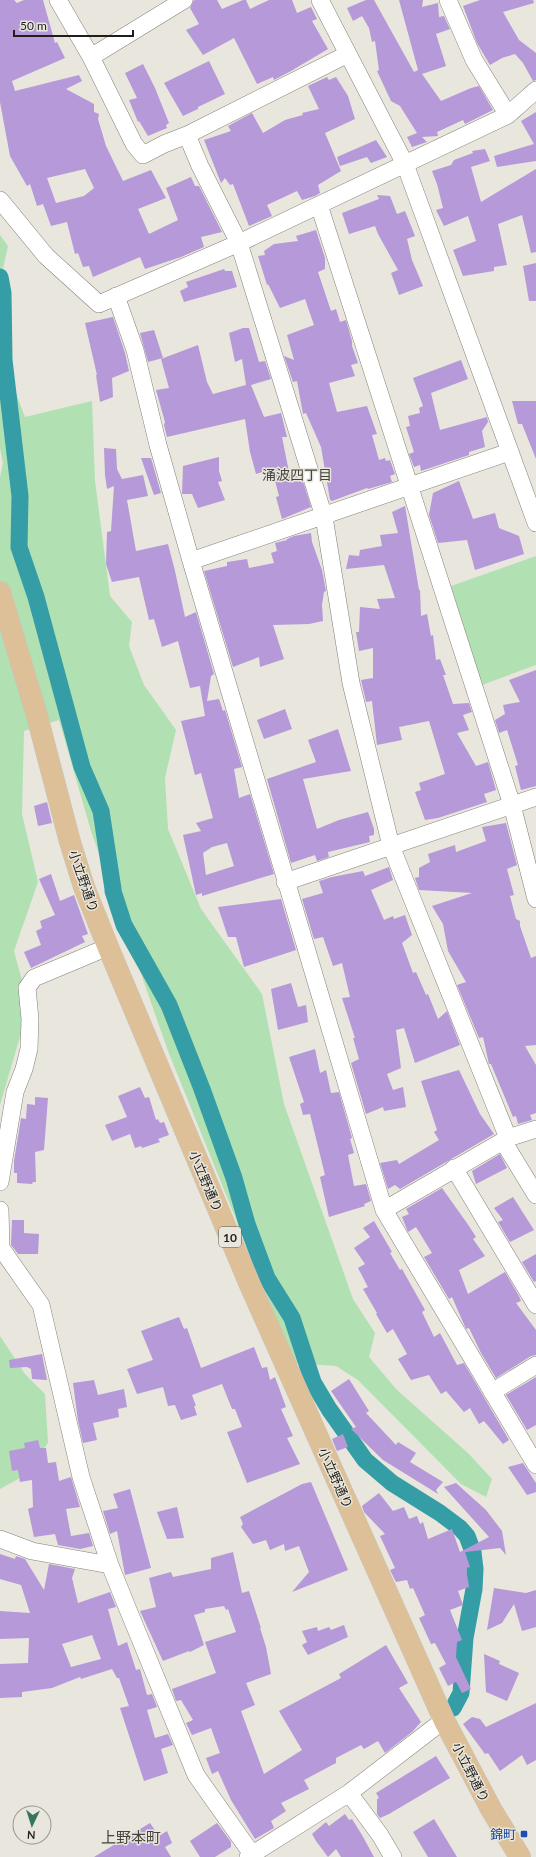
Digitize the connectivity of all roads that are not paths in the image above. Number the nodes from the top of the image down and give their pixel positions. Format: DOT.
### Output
graph roads {
  1 [pos="58,0"];
  2 [pos="184,0"];
  3 [pos="320,0"];
  4 [pos="448,0"];
  5 [pos="348,54"];
  6 [pos="91,57"];
  7 [pos="536,91"];
  8 [pos="508,115"];
  9 [pos="187,135"];
  10 [pos="405,164"];
  11 [pos="0,200"];
  12 [pos="319,205"];
  13 [pos="239,243"];
  14 [pos="116,296"];
  15 [pos="509,452"];
  16 [pos="410,487"];
  17 [pos="324,517"];
  18 [pos="536,523"];
  19 [pos="191,562"];
  20 [pos="0,592"];
  21 [pos="536,797"];
  22 [pos="512,805"];
  23 [pos="391,846"];
  24 [pos="285,882"];
  25 [pos="536,899"];
  26 [pos="108,947"];
  27 [pos="536,1129"];
  28 [pos="506,1139"];
  29 [pos="454,1168"];
  30 [pos="0,1182"];
  31 [pos="536,1195"];
  32 [pos="0,1210"];
  33 [pos="384,1210"];
  34 [pos="536,1305"];
  35 [pos="536,1365"];
  36 [pos="492,1392"];
  37 [pos="536,1465"];
  38 [pos="0,1539"];
  39 [pos="110,1565"];
  40 [pos="444,1720"];
  41 [pos="349,1793"];
  42 [pos="251,1856"];
  43 [pos="393,1857"];
  44 [pos="520,1857"];
  1 -- 6 [label="street"];
  2 -- 6 [label="street"];
  3 -- 5 [label="street"];
  4 -- 8 [label="street"];
  5 -- 9 [label="street"];
  5 -- 10 [label="street"];
  6 -- 9 [label="street"];
  7 -- 8 [label="street"];
  8 -- 10 [label="street"];
  9 -- 13 [label="street"];
  10 -- 12 [label="street"];
  10 -- 15 [label="street"];
  11 -- 14 [label="street"];
  12 -- 13 [label="street"];
  12 -- 16 [label="street"];
  13 -- 14 [label="street"];
  13 -- 17 [label="street"];
  14 -- 19 [label="street"];
  15 -- 16 [label="street"];
  15 -- 18 [label="street"];
  16 -- 17 [label="street"];
  16 -- 22 [label="street"];
  17 -- 19 [label="street"];
  17 -- 23 [label="street"];
  19 -- 24 [label="street"];
  20 -- 26 [label="main road, 小立野通り / 10"];
  21 -- 22 [label="street"];
  22 -- 23 [label="street"];
  22 -- 25 [label="street"];
  23 -- 24 [label="street"];
  23 -- 28 [label="street"];
  24 -- 33 [label="street"];
  26 -- 30 [label="street"];
  26 -- 40 [label="main road, 小立野通り / 10"];
  27 -- 28 [label="street"];
  28 -- 29 [label="street"];
  28 -- 31 [label="street"];
  29 -- 33 [label="street"];
  29 -- 34 [label="street"];
  32 -- 39 [label="street"];
  33 -- 36 [label="street"];
  35 -- 36 [label="street"];
  36 -- 37 [label="street"];
  38 -- 39 [label="street"];
  39 -- 42 [label="street"];
  40 -- 41 [label="street"];
  40 -- 44 [label="main road, 小立野通り / 10"];
  41 -- 42 [label="street"];
  41 -- 43 [label="street"];
}
